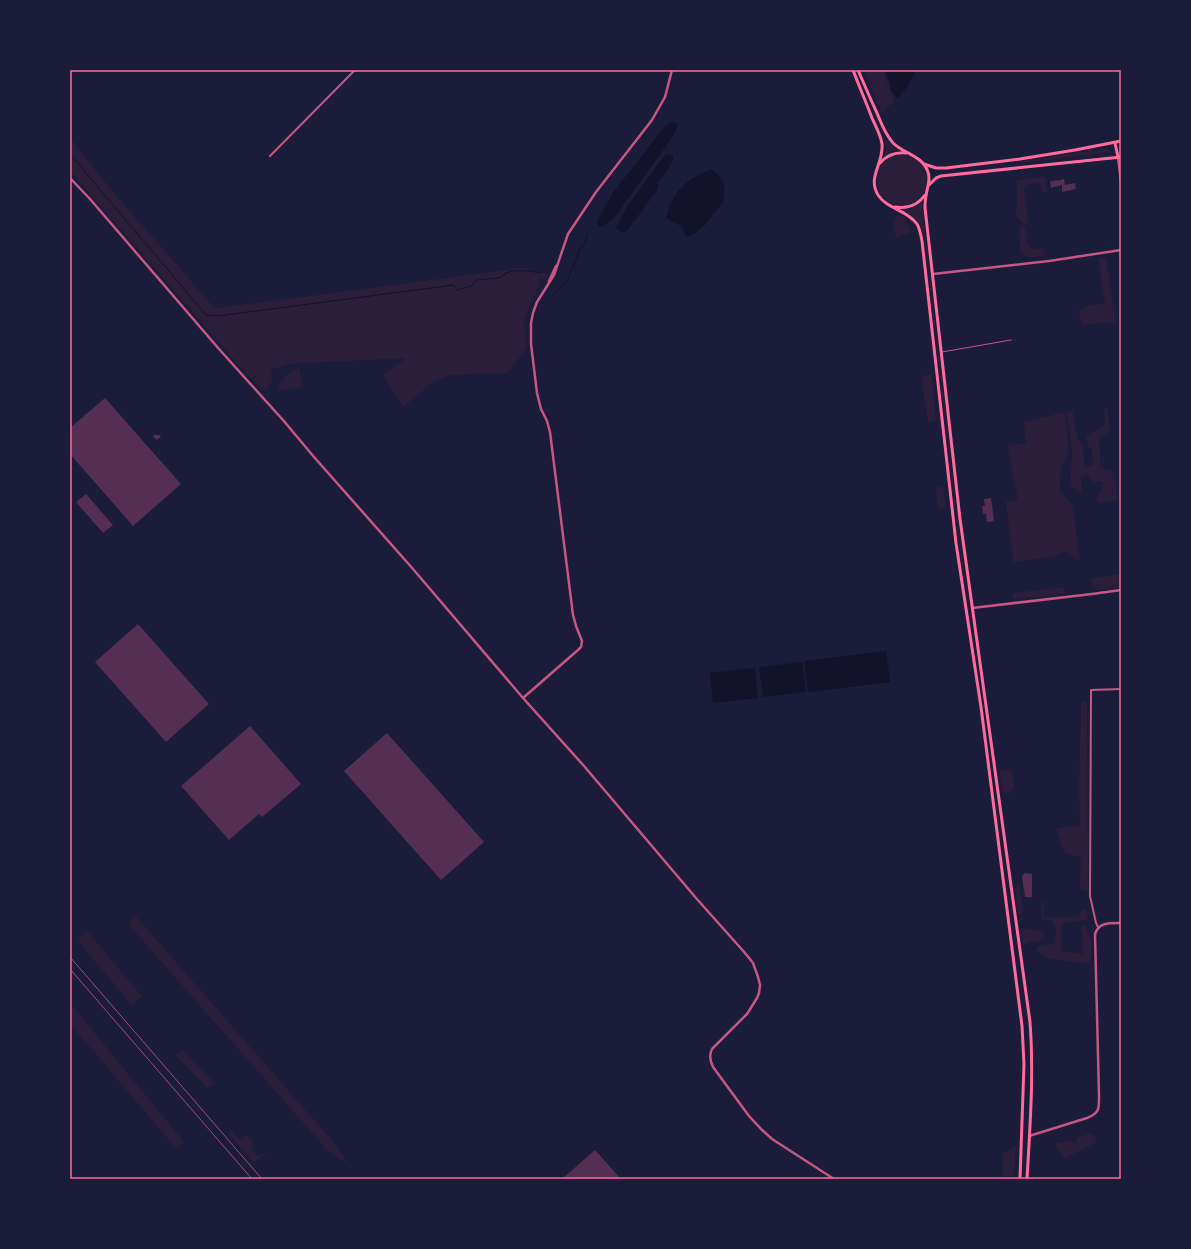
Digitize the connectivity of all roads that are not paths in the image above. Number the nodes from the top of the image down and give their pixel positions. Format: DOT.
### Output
graph roads {
  1 [pos="355,70"];
  2 [pos="672,70"];
  3 [pos="852,70"];
  4 [pos="858,70"];
  5 [pos="1121,141"];
  6 [pos="1115,143"];
  7 [pos="909,154"];
  8 [pos="270,156"];
  9 [pos="1120,157"];
  10 [pos="1020,159"];
  11 [pos="880,163"];
  12 [pos="924,164"];
  13 [pos="1020,167"];
  14 [pos="70,178"];
  15 [pos="1121,181"];
  16 [pos="929,185"];
  17 [pos="926,194"];
  18 [pos="890,206"];
  19 [pos="1121,250"];
  20 [pos="933,274"];
  21 [pos="1011,340"];
  22 [pos="942,352"];
  23 [pos="1121,590"];
  24 [pos="966,608"];
  25 [pos="972,608"];
  26 [pos="1121,689"];
  27 [pos="523,698"];
  28 [pos="1000,809"];
  29 [pos="994,810"];
  30 [pos="1003,830"];
  31 [pos="997,831"];
  32 [pos="1121,923"];
  33 [pos="1098,927"];
  34 [pos="1029,1136"];
  35 [pos="1021,1138"];
  36 [pos="834,1179"];
  37 [pos="1020,1179"];
  38 [pos="1027,1179"];
  1 -- 8 [label="street"];
  2 -- 27 [label="street"];
  3 -- 11 [label="main road"];
  4 -- 7 [label="main road"];
  5 -- 6 [label="main road"];
  6 -- 9 [label="main road"];
  6 -- 10 [label="main road"];
  7 -- 11 [label="main road"];
  7 -- 12 [label="main road"];
  9 -- 13 [label="main road"];
  9 -- 15 [label="street"];
  10 -- 12 [label="main road"];
  10 -- 13 [label="main road"];
  11 -- 18 [label="main road"];
  12 -- 16 [label="main road"];
  13 -- 16 [label="main road"];
  14 -- 27 [label="street"];
  16 -- 17 [label="main road"];
  17 -- 18 [label="main road"];
  17 -- 20 [label="main road"];
  18 -- 24 [label="main road"];
  19 -- 20 [label="street"];
  20 -- 22 [label="main road"];
  21 -- 22 [label="lane"];
  22 -- 25 [label="main road"];
  23 -- 25 [label="street"];
  24 -- 25 [label="main road"];
  24 -- 29 [label="main road"];
  25 -- 28 [label="main road"];
  26 -- 33 [label="street"];
  27 -- 36 [label="street"];
  28 -- 29 [label="main road"];
  28 -- 30 [label="main road"];
  29 -- 31 [label="main road"];
  30 -- 31 [label="main road"];
  30 -- 34 [label="main road"];
  31 -- 35 [label="main road"];
  32 -- 33 [label="street"];
  33 -- 34 [label="street"];
  34 -- 35 [label="main road"];
  34 -- 38 [label="main road"];
  35 -- 37 [label="main road"];
}
